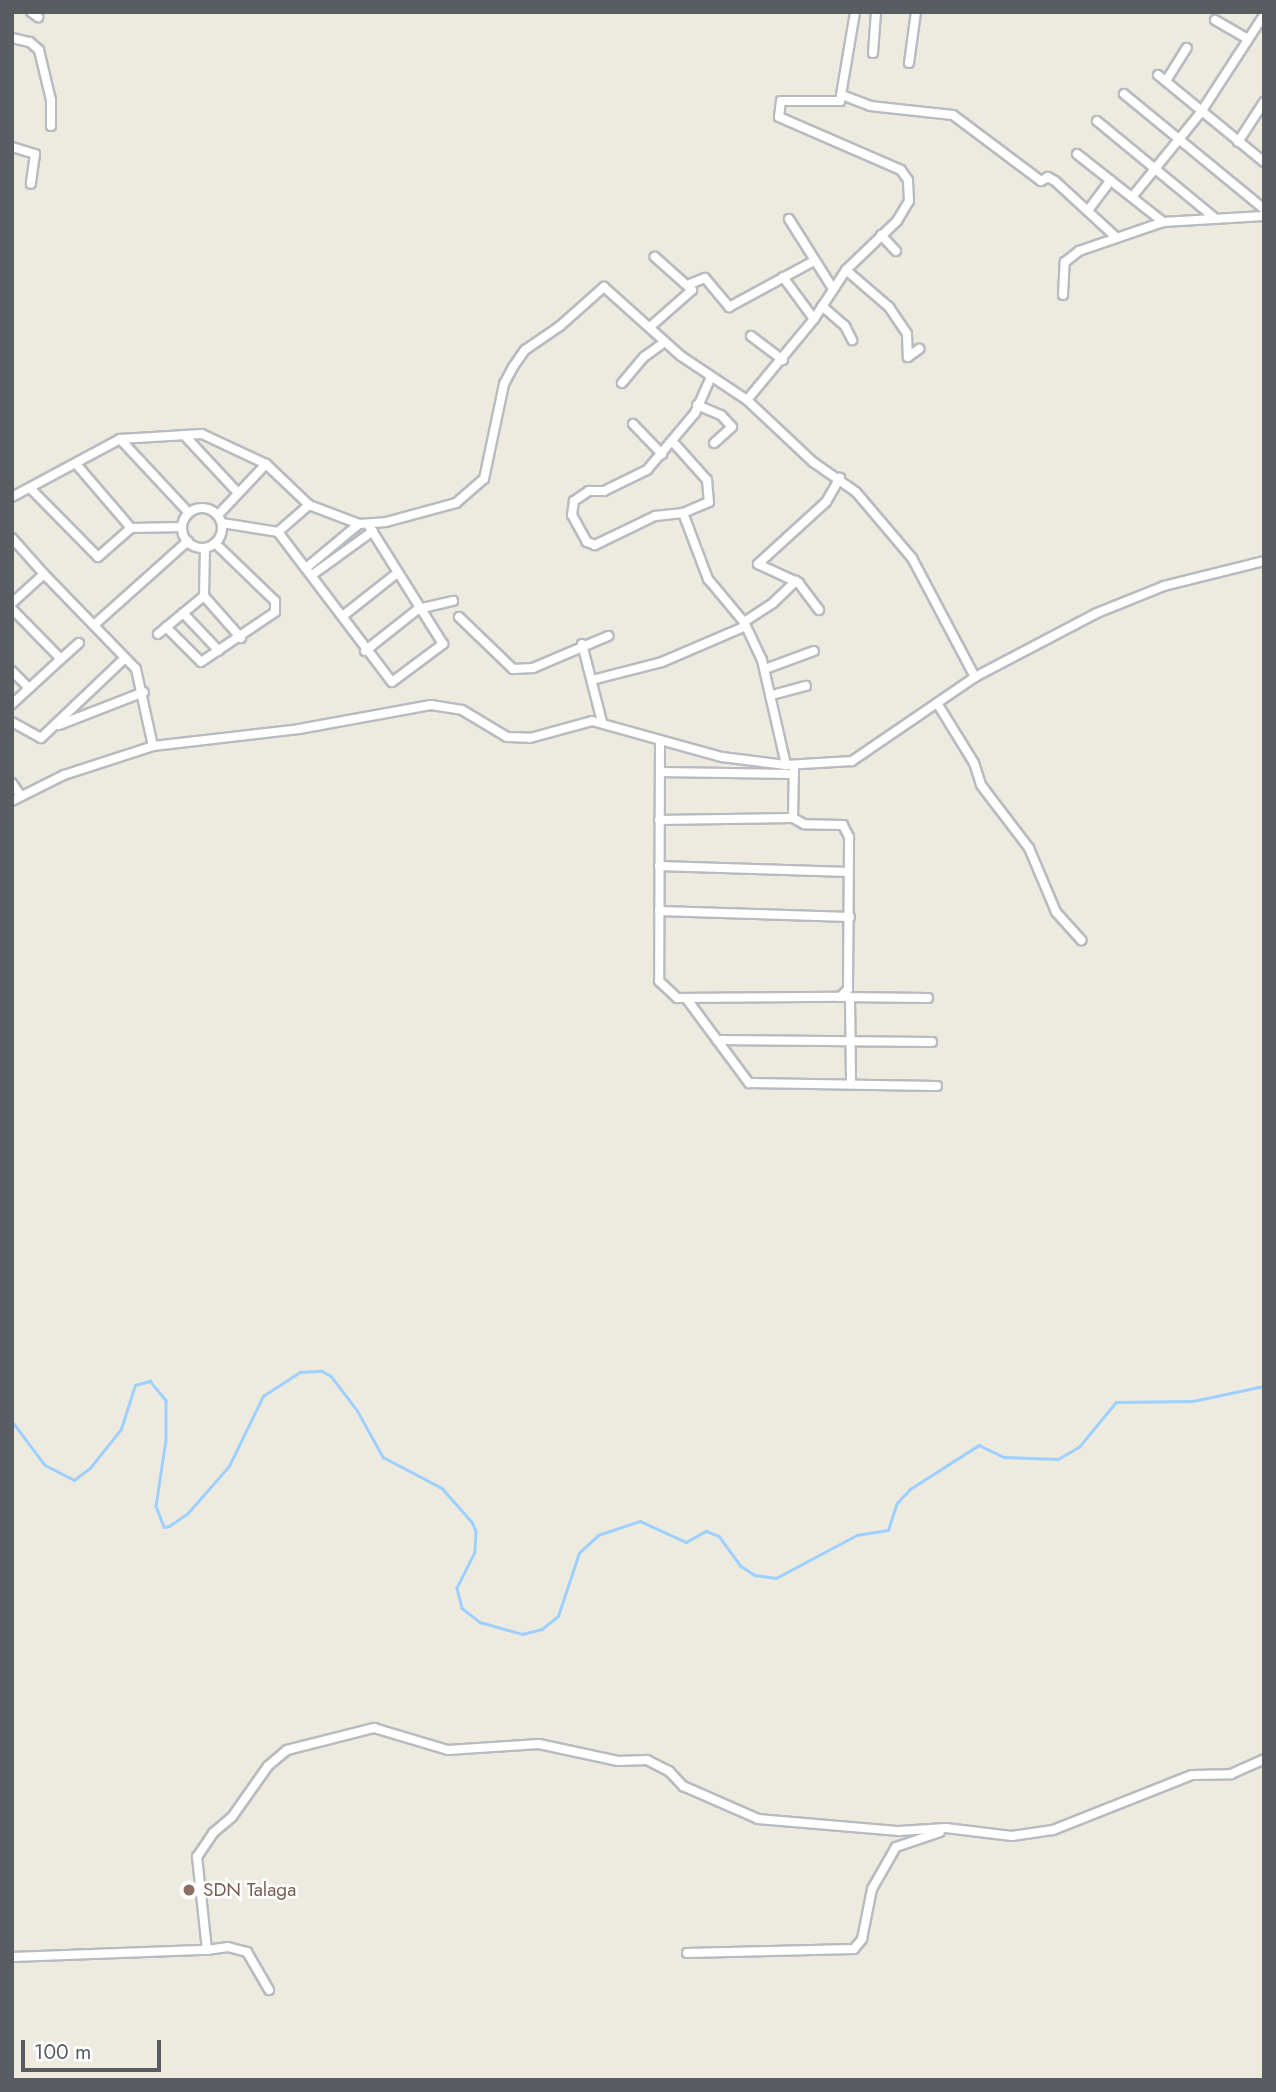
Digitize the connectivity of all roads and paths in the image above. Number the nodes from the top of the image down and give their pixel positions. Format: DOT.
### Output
graph roads {
  1 [pos="855,12"];
  2 [pos="876,12"];
  3 [pos="916,12"];
  4 [pos="1264,15"];
  5 [pos="1215,20"];
  6 [pos="12,38"];
  7 [pos="1248,39"];
  8 [pos="1188,48"];
  9 [pos="873,53"];
  10 [pos="909,62"];
  11 [pos="1158,75"];
  12 [pos="1166,81"];
  13 [pos="1124,94"];
  14 [pos="842,95"];
  15 [pos="1264,102"];
  16 [pos="1201,112"];
  17 [pos="1097,121"];
  18 [pos="51,126"];
  19 [pos="1179,139"];
  20 [pos="1238,142"];
  21 [pos="12,148"];
  22 [pos="1077,153"];
  23 [pos="1264,162"];
  24 [pos="1154,169"];
  25 [pos="1111,180"];
  26 [pos="31,184"];
  27 [pos="1132,197"];
  28 [pos="1089,209"];
  29 [pos="1264,209"];
  30 [pos="1264,216"];
  31 [pos="789,219"];
  32 [pos="1216,219"];
  33 [pos="1163,222"];
  34 [pos="881,235"];
  35 [pos="1116,237"];
  36 [pos="896,251"];
  37 [pos="655,257"];
  38 [pos="812,262"];
  39 [pos="846,270"];
  40 [pos="782,277"];
  41 [pos="690,284"];
  42 [pos="832,289"];
  43 [pos="1063,295"];
  44 [pos="822,306"];
  45 [pos="814,319"];
  46 [pos="650,327"];
  47 [pos="751,336"];
  48 [pos="852,340"];
  49 [pos="665,342"];
  50 [pos="919,349"];
  51 [pos="783,360"];
  52 [pos="712,377"];
  53 [pos="622,383"];
  54 [pos="747,400"];
  55 [pos="697,405"];
  56 [pos="633,424"];
  57 [pos="184,435"];
  58 [pos="120,439"];
  59 [pos="673,442"];
  60 [pos="714,443"];
  61 [pos="662,454"];
  62 [pos="266,464"];
  63 [pos="77,466"];
  64 [pos="840,478"];
  65 [pos="32,489"];
  66 [pos="239,493"];
  67 [pos="12,497"];
  68 [pos="309,505"];
  69 [pos="189,513"];
  70 [pos="683,513"];
  71 [pos="220,519"];
  72 [pos="182,527"];
  73 [pos="367,527"];
  74 [pos="131,528"];
  75 [pos="278,531"];
  76 [pos="188,541"];
  77 [pos="215,543"];
  78 [pos="14,545"];
  79 [pos="205,548"];
  80 [pos="1264,561"];
  81 [pos="306,568"];
  82 [pos="44,573"];
  83 [pos="396,574"];
  84 [pos="312,575"];
  85 [pos="796,581"];
  86 [pos="204,596"];
  87 [pos="453,601"];
  88 [pos="12,603"];
  89 [pos="12,609"];
  90 [pos="418,609"];
  91 [pos="819,610"];
  92 [pos="183,613"];
  93 [pos="344,615"];
  94 [pos="459,617"];
  95 [pos="745,624"];
  96 [pos="94,625"];
  97 [pos="166,627"];
  98 [pos="158,634"];
  99 [pos="608,636"];
  100 [pos="241,638"];
  101 [pos="79,643"];
  102 [pos="582,644"];
  103 [pos="365,650"];
  104 [pos="219,651"];
  105 [pos="814,651"];
  106 [pos="125,657"];
  107 [pos="61,659"];
  108 [pos="765,669"];
  109 [pos="12,671"];
  110 [pos="975,677"];
  111 [pos="592,680"];
  112 [pos="806,685"];
  113 [pos="29,688"];
  114 [pos="144,692"];
  115 [pos="772,695"];
  116 [pos="937,703"];
  117 [pos="12,704"];
  118 [pos="12,722"];
  119 [pos="602,722"];
  120 [pos="54,726"];
  121 [pos="660,740"];
  122 [pos="153,747"];
  123 [pos="791,768"];
  124 [pos="660,772"];
  125 [pos="12,783"];
  126 [pos="16,798"];
  127 [pos="793,818"];
  128 [pos="659,820"];
  129 [pos="659,866"];
  130 [pos="849,872"];
  131 [pos="659,911"];
  132 [pos="849,917"];
  133 [pos="1081,940"];
  134 [pos="840,997"];
  135 [pos="850,997"];
  136 [pos="686,998"];
  137 [pos="928,998"];
  138 [pos="717,1040"];
  139 [pos="851,1041"];
  140 [pos="932,1042"];
  141 [pos="851,1084"];
  142 [pos="937,1086"];
  143 [pos="1264,1759"];
  144 [pos="953,1829"];
  145 [pos="207,1950"];
  146 [pos="687,1953"];
  147 [pos="12,1957"];
  148 [pos="269,1990"];
  1 -- 14 [label="street"];
  2 -- 9 [label="street"];
  3 -- 10 [label="street"];
  4 -- 7 [label="street"];
  5 -- 7 [label="street"];
  6 -- 18 [label="street"];
  7 -- 16 [label="street"];
  8 -- 12 [label="street"];
  11 -- 12 [label="street"];
  12 -- 16 [label="street"];
  13 -- 19 [label="street"];
  14 -- 28 [label="street"];
  14 -- 34 [label="street"];
  15 -- 20 [label="street"];
  16 -- 19 [label="street"];
  16 -- 20 [label="street"];
  17 -- 24 [label="street"];
  19 -- 24 [label="street"];
  19 -- 29 [label="street"];
  20 -- 23 [label="street"];
  21 -- 26 [label="street"];
  22 -- 25 [label="street"];
  24 -- 27 [label="street"];
  24 -- 32 [label="street"];
  25 -- 27 [label="street"];
  25 -- 28 [label="street"];
  27 -- 33 [label="street"];
  28 -- 35 [label="street"];
  30 -- 32 [label="street"];
  31 -- 38 [label="street"];
  32 -- 33 [label="street"];
  33 -- 35 [label="street"];
  34 -- 36 [label="street"];
  34 -- 39 [label="street"];
  35 -- 43 [label="street"];
  37 -- 41 [label="street"];
  38 -- 40 [label="street"];
  38 -- 42 [label="street"];
  39 -- 42 [label="street"];
  39 -- 50 [label="street"];
  40 -- 41 [label="street"];
  40 -- 45 [label="street"];
  41 -- 46 [label="street"];
  42 -- 44 [label="street"];
  44 -- 45 [label="street"];
  44 -- 48 [label="street"];
  45 -- 51 [label="street"];
  46 -- 49 [label="street"];
  46 -- 73 [label="street"];
  47 -- 51 [label="street"];
  49 -- 52 [label="street"];
  49 -- 53 [label="street"];
  51 -- 54 [label="street"];
  52 -- 54 [label="street"];
  52 -- 55 [label="street"];
  54 -- 64 [label="street"];
  55 -- 59 [label="street"];
  55 -- 60 [label="street"];
  56 -- 61 [label="street"];
  57 -- 58 [label="street"];
  57 -- 62 [label="street"];
  57 -- 66 [label="street"];
  58 -- 63 [label="street"];
  58 -- 69 [label="street"];
  59 -- 61 [label="street"];
  59 -- 70 [label="street"];
  61 -- 70 [label="street"];
  62 -- 66 [label="street"];
  62 -- 68 [label="street"];
  63 -- 65 [label="street"];
  63 -- 74 [label="street"];
  64 -- 85 [label="street"];
  64 -- 110 [label="street"];
  65 -- 67 [label="street"];
  65 -- 74 [label="street"];
  66 -- 71 [label="street"];
  68 -- 73 [label="street"];
  68 -- 75 [label="street"];
  69 -- 71 [label="street"];
  69 -- 72 [label="street"];
  70 -- 95 [label="street"];
  71 -- 75 [label="street"];
  71 -- 77 [label="street"];
  72 -- 74 [label="street"];
  72 -- 76 [label="street"];
  73 -- 81 [label="street"];
  73 -- 83 [label="street"];
  73 -- 84 [label="street"];
  75 -- 81 [label="street"];
  76 -- 79 [label="street"];
  76 -- 96 [label="street"];
  77 -- 79 [label="street"];
  77 -- 100 [label="street"];
  78 -- 82 [label="street"];
  79 -- 86 [label="street"];
  80 -- 110 [label="street"];
  81 -- 84 [label="street"];
  82 -- 88 [label="street"];
  82 -- 96 [label="street"];
  83 -- 90 [label="street"];
  83 -- 93 [label="street"];
  84 -- 93 [label="street"];
  85 -- 91 [label="street"];
  85 -- 95 [label="street"];
  86 -- 92 [label="street"];
  86 -- 100 [label="street"];
  87 -- 90 [label="street"];
  89 -- 107 [label="street"];
  90 -- 103 [label="street"];
  90 -- 103 [label="street"];
  92 -- 97 [label="street"];
  92 -- 104 [label="street"];
  93 -- 103 [label="street"];
  94 -- 102 [label="street"];
  95 -- 108 [label="street"];
  95 -- 111 [label="street"];
  96 -- 106 [label="street"];
  97 -- 98 [label="street"];
  97 -- 104 [label="street"];
  99 -- 102 [label="street"];
  100 -- 104 [label="street"];
  101 -- 107 [label="street"];
  102 -- 111 [label="street"];
  105 -- 108 [label="street"];
  106 -- 114 [label="street"];
  106 -- 120 [label="street"];
  107 -- 113 [label="street"];
  108 -- 115 [label="street"];
  109 -- 113 [label="street"];
  110 -- 116 [label="street"];
  111 -- 119 [label="street"];
  112 -- 115 [label="street"];
  113 -- 117 [label="street"];
  114 -- 120 [label="street"];
  114 -- 122 [label="street"];
  115 -- 123 [label="street"];
  116 -- 123 [label="street"];
  116 -- 133 [label="street"];
  118 -- 120 [label="street"];
  119 -- 121 [label="street"];
  119 -- 122 [label="street"];
  121 -- 123 [label="street"];
  121 -- 124 [label="street"];
  122 -- 126 [label="street"];
  123 -- 124 [label="street"];
  123 -- 127 [label="street"];
  124 -- 128 [label="street"];
  125 -- 126 [label="street"];
  127 -- 128 [label="street"];
  127 -- 130 [label="street"];
  128 -- 129 [label="street"];
  129 -- 130 [label="street"];
  129 -- 131 [label="street"];
  130 -- 132 [label="street"];
  131 -- 132 [label="street"];
  131 -- 136 [label="street"];
  132 -- 134 [label="street"];
  134 -- 135 [label="street"];
  134 -- 136 [label="street"];
  135 -- 137 [label="street"];
  135 -- 139 [label="street"];
  136 -- 138 [label="street"];
  138 -- 139 [label="street"];
  138 -- 141 [label="street"];
  139 -- 140 [label="street"];
  139 -- 141 [label="street"];
  141 -- 142 [label="street"];
  143 -- 144 [label="street"];
  144 -- 145 [label="street"];
  144 -- 146 [label="street"];
  145 -- 147 [label="street"];
  145 -- 148 [label="street"];
}
